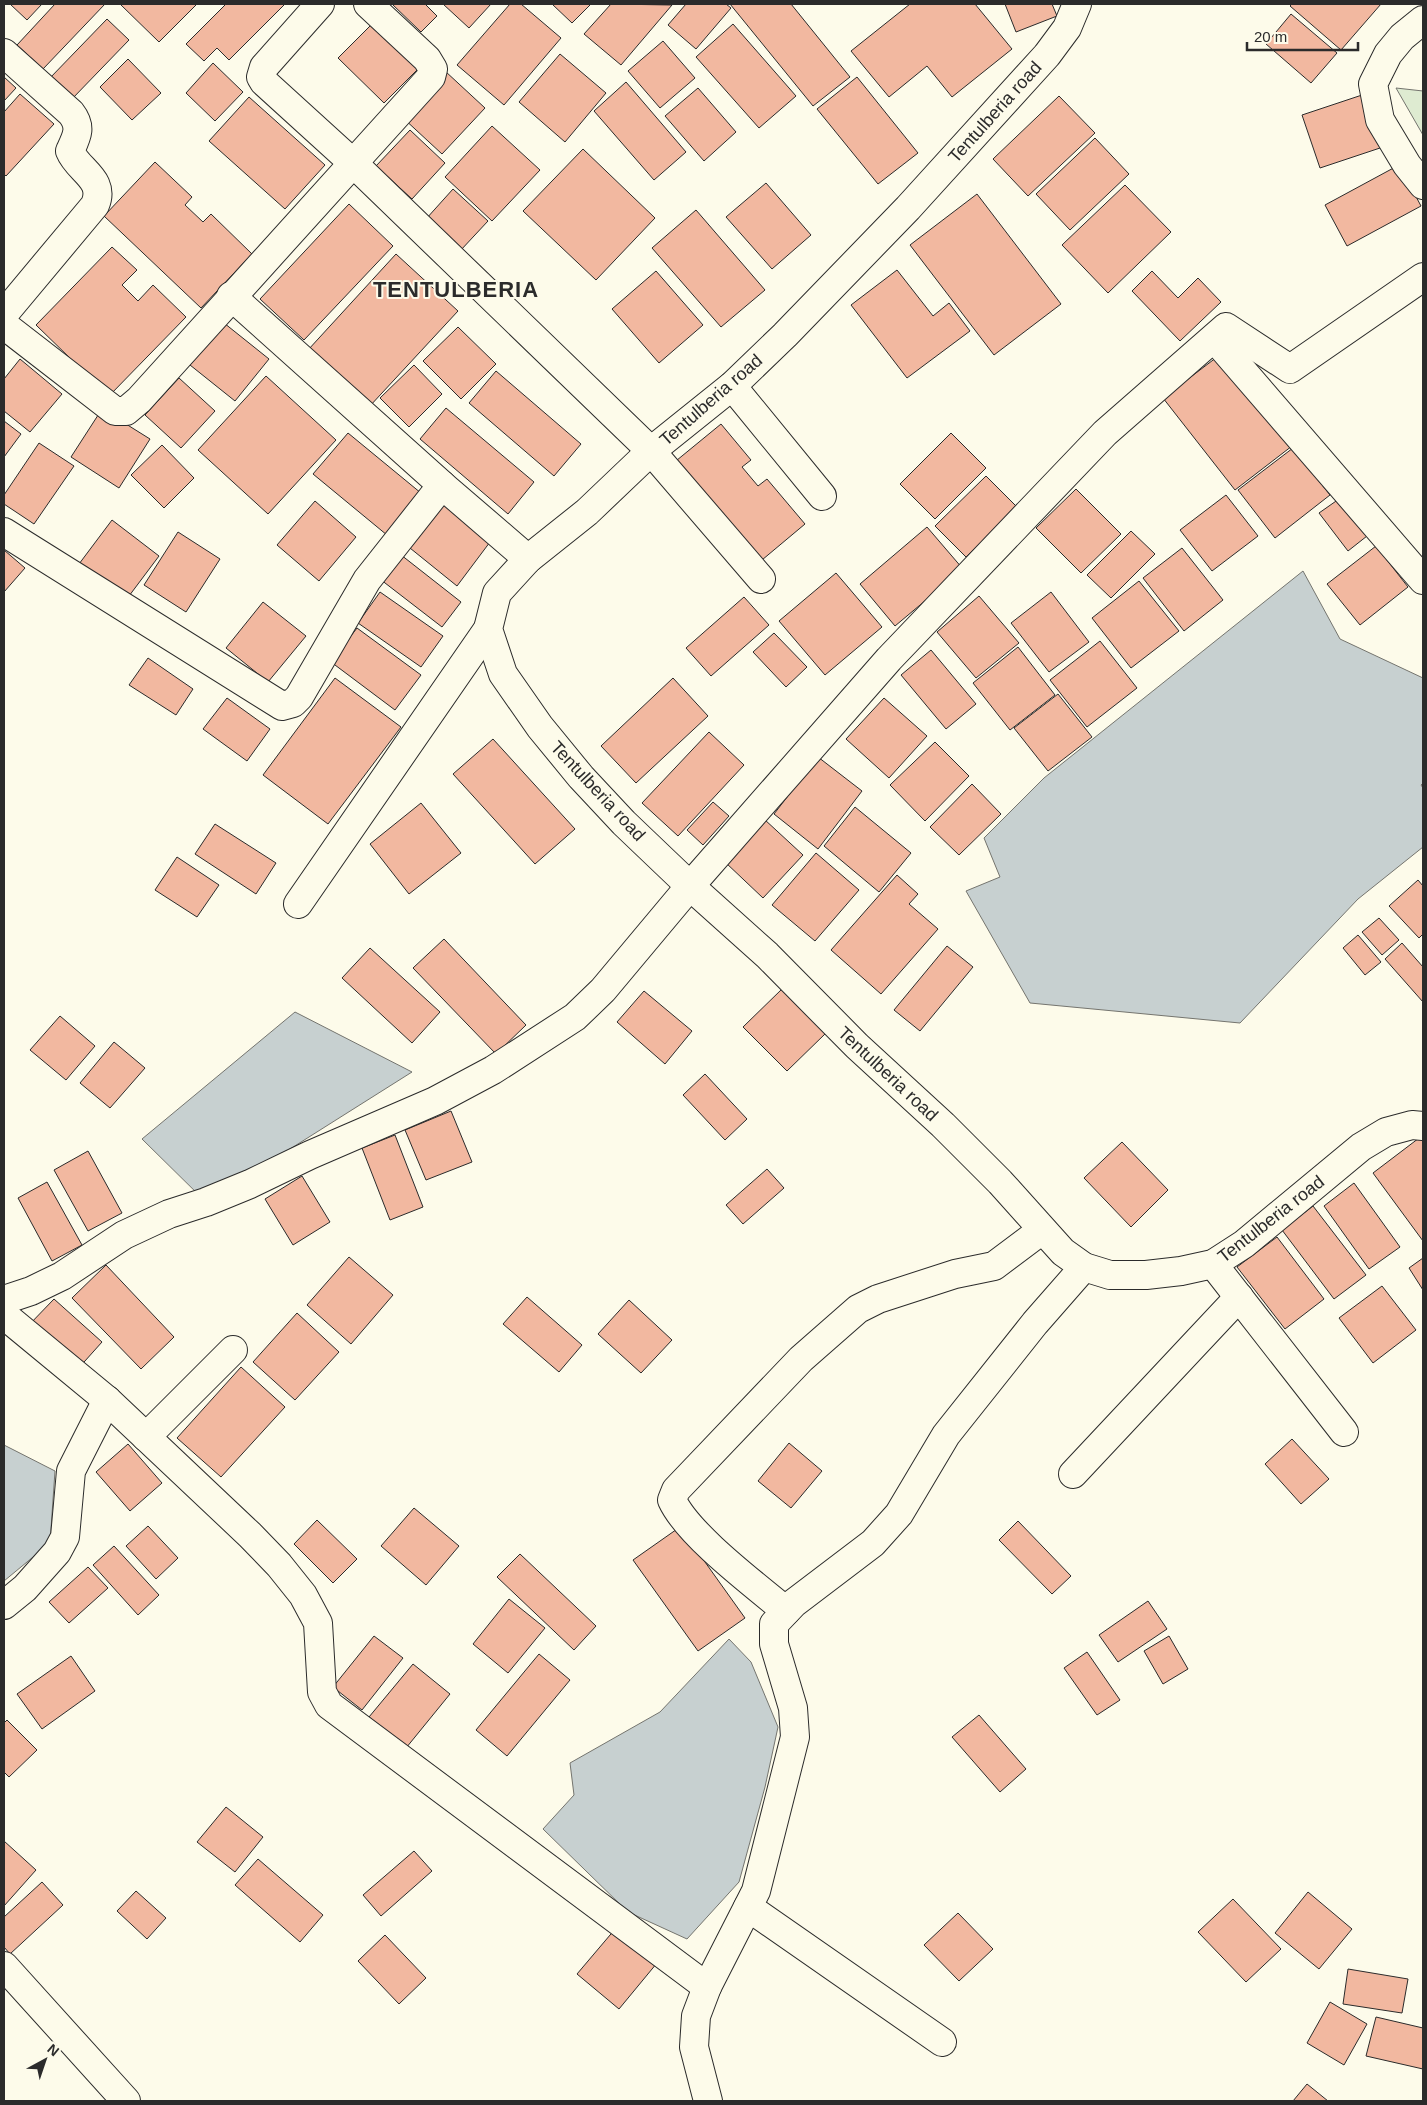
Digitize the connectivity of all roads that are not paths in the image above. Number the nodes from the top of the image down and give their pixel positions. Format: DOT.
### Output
graph roads {
  1 [pos="320,4"];
  2 [pos="368,4"];
  3 [pos="1077,4"];
  4 [pos="1423,20"];
  5 [pos="4,53"];
  6 [pos="353,162"];
  7 [pos="1423,185"];
  8 [pos="1423,277"];
  9 [pos="231,296"];
  10 [pos="4,314"];
  11 [pos="4,325"];
  12 [pos="1215,339"];
  13 [pos="732,386"];
  14 [pos="651,451"];
  15 [pos="442,485"];
  16 [pos="822,496"];
  17 [pos="4,532"];
  18 [pos="528,559"];
  19 [pos="761,579"];
  20 [pos="1423,580"];
  21 [pos="488,628"];
  22 [pos="690,886"];
  23 [pos="298,904"];
  24 [pos="1423,1126"];
  25 [pos="1042,1230"];
  26 [pos="1213,1264"];
  27 [pos="1084,1267"];
  28 [pos="1239,1297"];
  29 [pos="4,1300"];
  30 [pos="4,1315"];
  31 [pos="233,1350"];
  32 [pos="107,1400"];
  33 [pos="1344,1432"];
  34 [pos="146,1437"];
  35 [pos="1073,1474"];
  36 [pos="4,1605"];
  37 [pos="786,1612"];
  38 [pos="748,1907"];
  39 [pos="4,1966"];
  40 [pos="707,1987"];
  41 [pos="942,2042"];
  42 [pos="126,2101"];
  43 [pos="708,2101"];
  1 -- 6 [label="street"];
  2 -- 6 [label="street"];
  3 -- 13 [label="street, Tentulberia road"];
  4 -- 7 [label="street"];
  5 -- 10 [label="street"];
  6 -- 9 [label="street"];
  6 -- 14 [label="street"];
  8 -- 12 [label="street"];
  9 -- 11 [label="street"];
  9 -- 15 [label="street"];
  12 -- 20 [label="street"];
  12 -- 22 [label="street"];
  13 -- 14 [label="street, Tentulberia road"];
  13 -- 16 [label="street"];
  14 -- 18 [label="street, Tentulberia road"];
  14 -- 19 [label="street"];
  15 -- 17 [label="street"];
  15 -- 18 [label="street"];
  18 -- 21 [label="street, Tentulberia road"];
  21 -- 22 [label="street, Tentulberia road"];
  21 -- 23 [label="street"];
  22 -- 25 [label="street, Tentulberia road"];
  22 -- 29 [label="street"];
  24 -- 26 [label="street, Tentulberia road"];
  25 -- 27 [label="street, Tentulberia road"];
  25 -- 37 [label="street"];
  26 -- 27 [label="street, Tentulberia road"];
  26 -- 28 [label="street"];
  27 -- 37 [label="street"];
  28 -- 33 [label="street"];
  28 -- 35 [label="street"];
  30 -- 32 [label="street"];
  31 -- 34 [label="street"];
  32 -- 34 [label="street"];
  32 -- 36 [label="street"];
  34 -- 40 [label="street"];
  37 -- 38 [label="street"];
  38 -- 40 [label="street"];
  38 -- 41 [label="street"];
  39 -- 42 [label="street"];
  40 -- 43 [label="street"];
}
